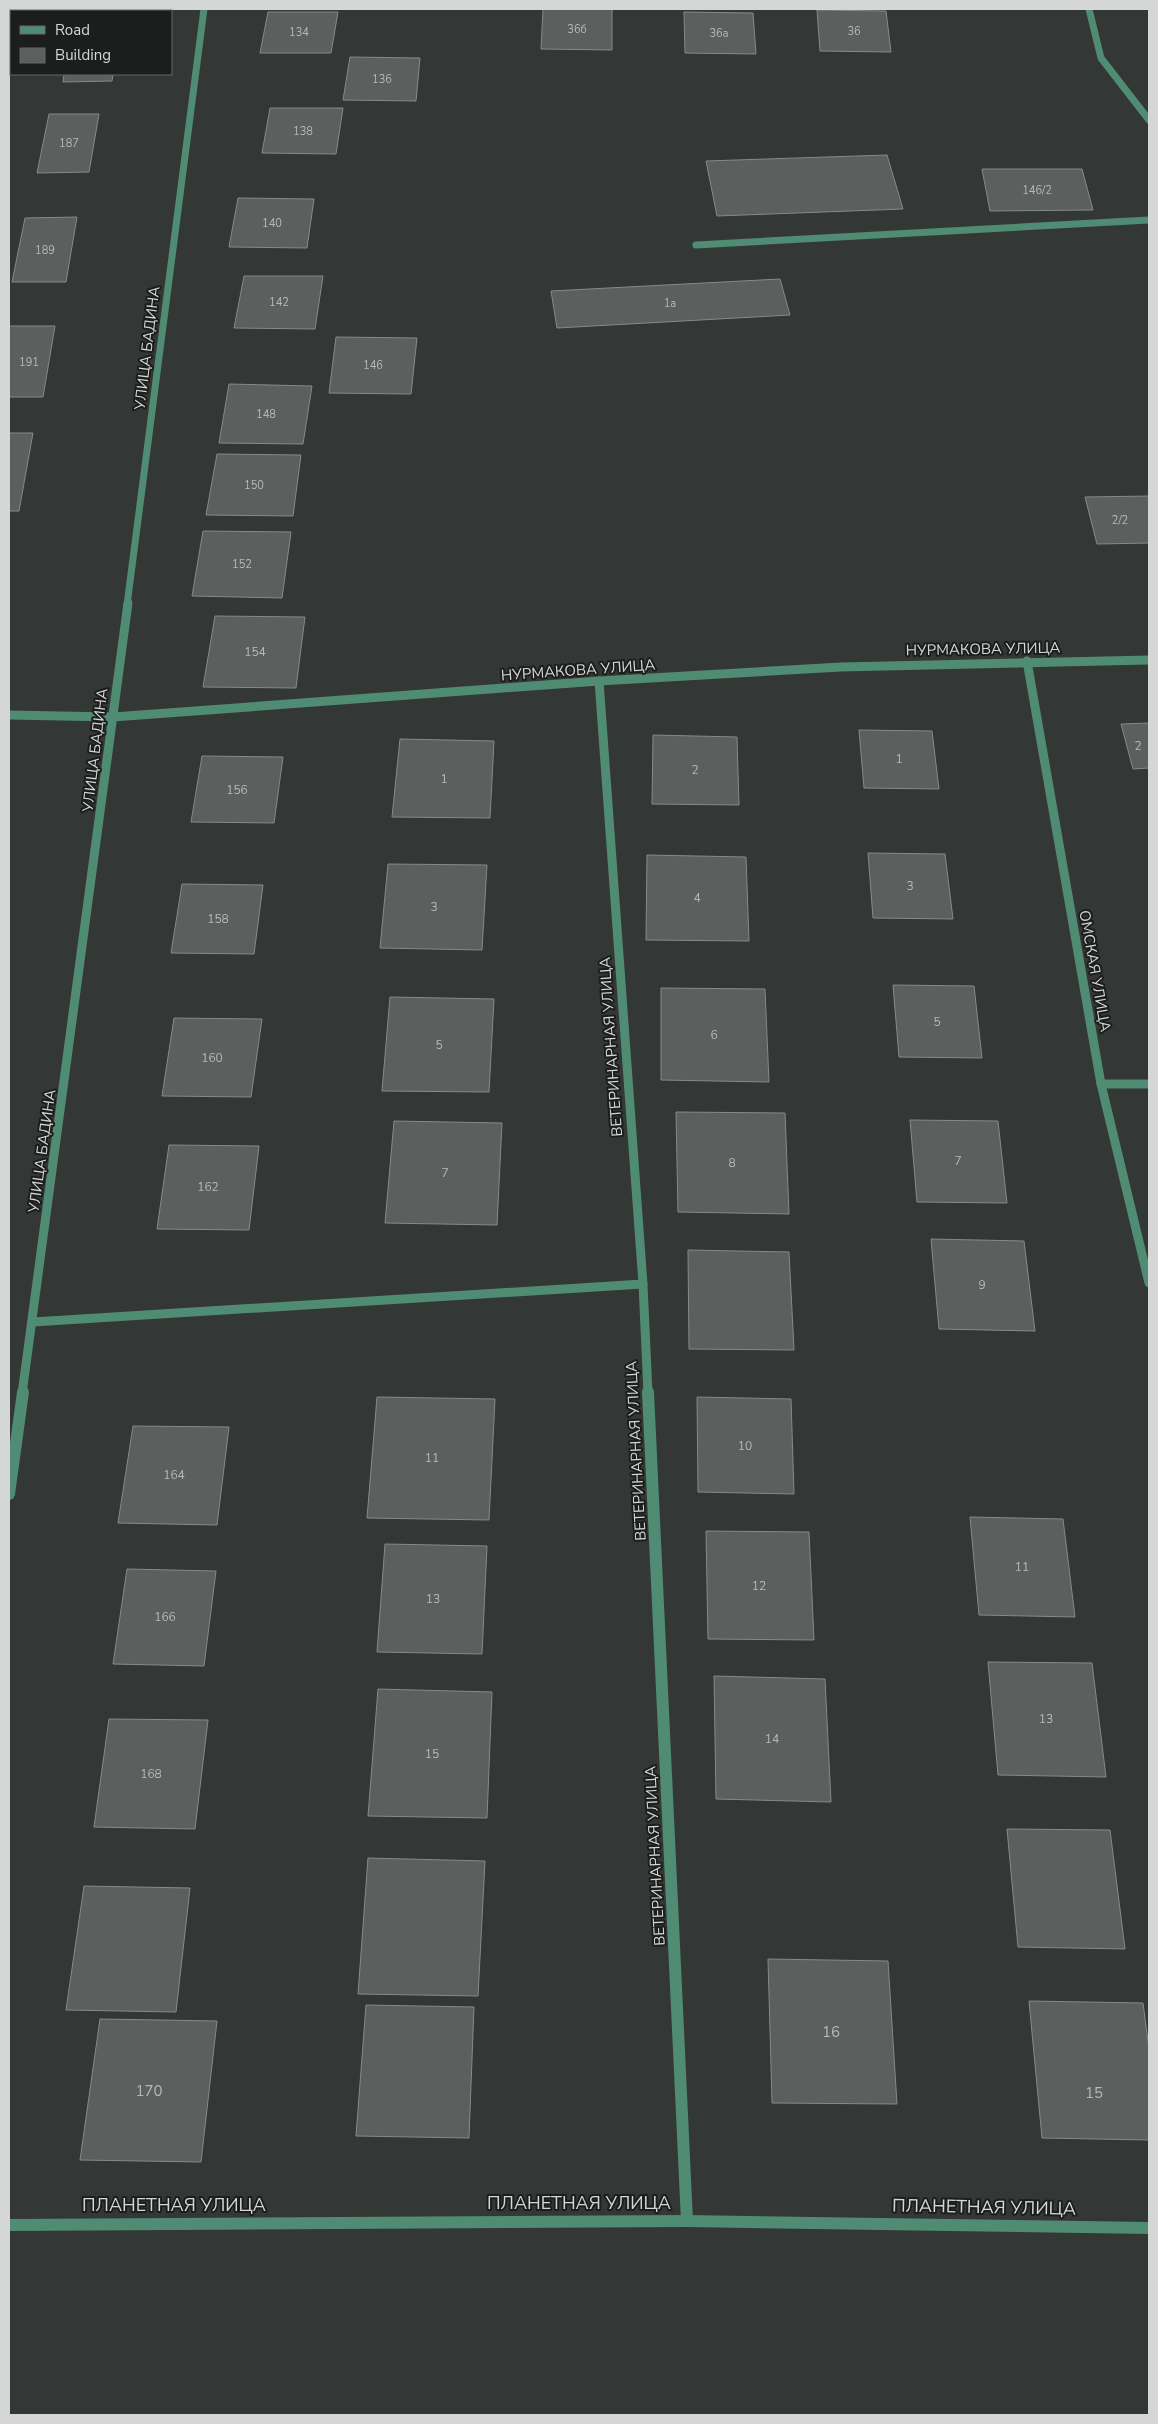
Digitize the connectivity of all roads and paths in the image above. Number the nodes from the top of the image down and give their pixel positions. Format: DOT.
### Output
graph roads {
  1 [pos="204,9"];
  2 [pos="1089,9"];
  3 [pos="1149,120"];
  4 [pos="1149,220"];
  5 [pos="696,245"];
  6 [pos="1149,660"];
  7 [pos="1027,661"];
  8 [pos="599,682"];
  9 [pos="9,716"];
  10 [pos="113,717"];
  11 [pos="1101,1084"];
  12 [pos="1149,1084"];
  13 [pos="1149,1283"];
  14 [pos="643,1284"];
  15 [pos="33,1322"];
  16 [pos="9,1494"];
  17 [pos="687,2221"];
  18 [pos="9,2225"];
  19 [pos="1149,2228"];
  1 -- 10 [label="street, УЛИЦА БАДИНА"];
  2 -- 3 [label="street"];
  4 -- 5 [label="street"];
  6 -- 7 [label="street, НУРМАКОВА УЛИЦА"];
  7 -- 8 [label="street, НУРМАКОВА УЛИЦА"];
  7 -- 11 [label="street, ОМСКАЯ УЛИЦА"];
  8 -- 10 [label="street, НУРМАКОВА УЛИЦА"];
  8 -- 14 [label="street, ВЕТЕРИНАРНАЯ УЛИЦА"];
  9 -- 10 [label="street, НУРМАКОВА УЛИЦА"];
  10 -- 15 [label="street, УЛИЦА БАДИНА"];
  11 -- 12 [label="street"];
  11 -- 13 [label="street, ОМСКАЯ УЛИЦА"];
  14 -- 15 [label="street"];
  14 -- 17 [label="street, ВЕТЕРИНАРНАЯ УЛИЦА"];
  15 -- 16 [label="street, УЛИЦА БАДИНА"];
  17 -- 18 [label="street, ПЛАНЕТНАЯ УЛИЦА"];
  17 -- 19 [label="street, ПЛАНЕТНАЯ УЛИЦА"];
}
